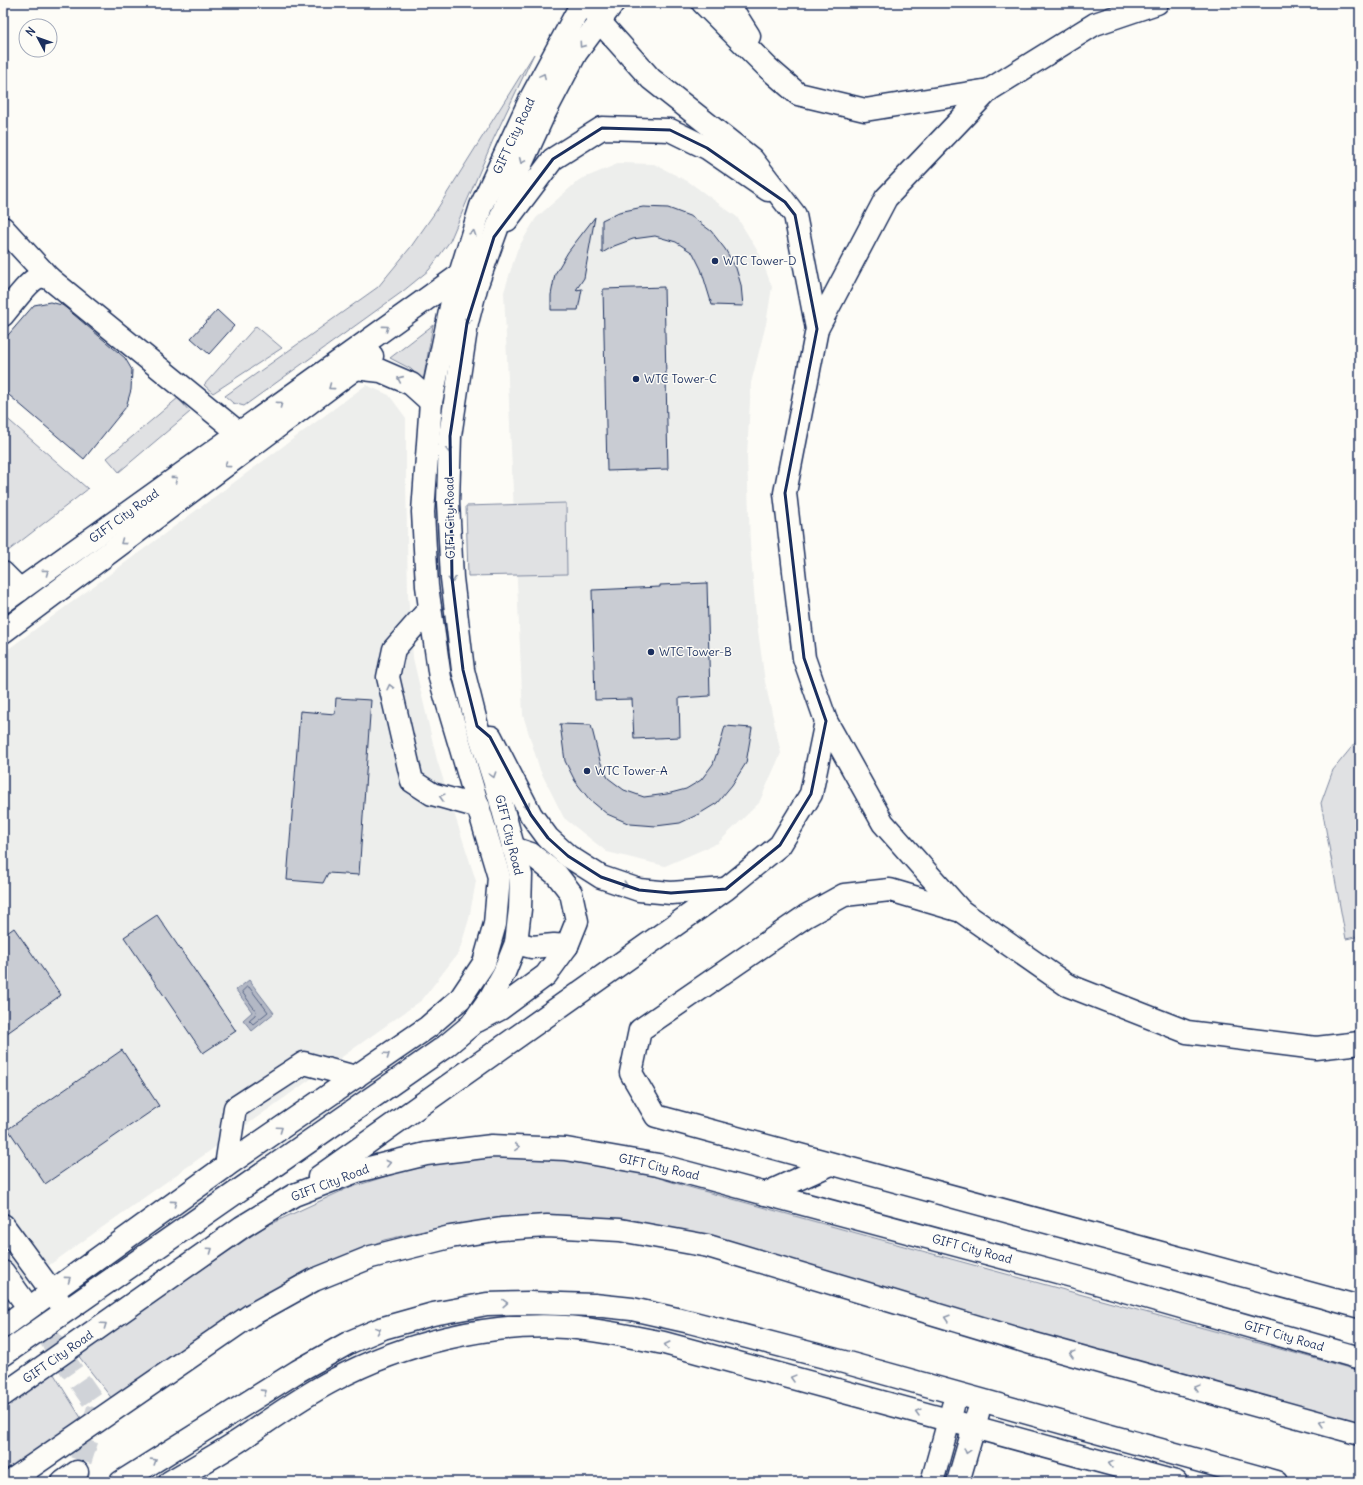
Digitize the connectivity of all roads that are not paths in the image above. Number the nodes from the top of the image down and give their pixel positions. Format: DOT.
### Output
graph roads {
  1 [pos="582,3"];
  2 [pos="613,3"];
  3 [pos="703,3"];
  4 [pos="729,3"];
  5 [pos="1157,3"];
  6 [pos="593,12"];
  7 [pos="768,68"];
  8 [pos="989,90"];
  9 [pos="785,202"];
  10 [pos="3,228"];
  11 [pos="491,246"];
  12 [pos="49,278"];
  13 [pos="468,279"];
  14 [pos="453,297"];
  15 [pos="3,315"];
  16 [pos="817,329"];
  17 [pos="355,368"];
  18 [pos="431,402"];
  19 [pos="239,433"];
  20 [pos="3,573"];
  21 [pos="12,596"];
  22 [pos="430,608"];
  23 [pos="3,632"];
  24 [pos="826,721"];
  25 [pos="477,726"];
  26 [pos="479,807"];
  27 [pos="513,848"];
  28 [pos="726,889"];
  29 [pos="961,911"];
  30 [pos="516,943"];
  31 [pos="567,946"];
  32 [pos="471,1024"];
  33 [pos="1360,1043"];
  34 [pos="356,1077"];
  35 [pos="831,1164"];
  36 [pos="226,1166"];
  37 [pos="765,1194"];
  38 [pos="294,1195"];
  39 [pos="3,1225"];
  40 [pos="3,1272"];
  41 [pos="51,1293"];
  42 [pos="23,1300"];
  43 [pos="1360,1307"];
  44 [pos="66,1311"];
  45 [pos="5,1321"];
  46 [pos="24,1341"];
  47 [pos="3,1355"];
  48 [pos="1360,1358"];
  49 [pos="957,1394"];
  50 [pos="3,1395"];
  51 [pos="981,1400"];
  52 [pos="949,1421"];
  53 [pos="974,1427"];
  54 [pos="1079,1428"];
  55 [pos="1360,1434"];
  56 [pos="1141,1445"];
  57 [pos="1164,1452"];
  58 [pos="1073,1454"];
  59 [pos="1133,1476"];
  60 [pos="1163,1480"];
  61 [pos="9,1482"];
  62 [pos="121,1482"];
  63 [pos="170,1482"];
  64 [pos="932,1482"];
  65 [pos="958,1482"];
  66 [pos="1276,1482"];
  13 -- 1 [label="street, GIFT City Road, one-way"];
  2 -- 6 [label="street, GIFT City Road"];
  3 -- 7 [label="street"];
  4 -- 7 [label="street"];
  5 -- 8 [label="street"];
  6 -- 9 [label="street"];
  6 -- 11 [label="street, GIFT City Road, one-way"];
  7 -- 8 [label="street"];
  8 -- 16 [label="street"];
  9 -- 11 [label="street"];
  9 -- 16 [label="street"];
  10 -- 12 [label="street"];
  11 -- 13 [label="street, GIFT City Road"];
  12 -- 15 [label="street"];
  12 -- 19 [label="street"];
  13 -- 14 [label="street, GIFT City Road"];
  19 -- 13 [label="street, GIFT City Road, one-way"];
  13 -- 25 [label="street, GIFT City Road, one-way"];
  14 -- 17 [label="street, GIFT City Road"];
  14 -- 18 [label="street, GIFT City Road"];
  16 -- 24 [label="street"];
  18 -- 17 [label="street, one-way"];
  17 -- 23 [label="street, GIFT City Road, one-way"];
  18 -- 22 [label="street, GIFT City Road"];
  21 -- 19 [label="street, GIFT City Road, one-way"];
  20 -- 21 [label="street"];
  22 -- 26 [label="street, GIFT City Road"];
  26 -- 22 [label="street, one-way"];
  24 -- 28 [label="street"];
  24 -- 29 [label="street"];
  25 -- 27 [label="street, GIFT City Road, one-way"];
  25 -- 28 [label="street, one-way"];
  34 -- 26 [label="street, GIFT City Road, one-way"];
  27 -- 30 [label="street, GIFT City Road"];
  27 -- 31 [label="street"];
  28 -- 38 [label="street"];
  29 -- 33 [label="street"];
  29 -- 35 [label="street"];
  30 -- 31 [label="street"];
  30 -- 32 [label="street, GIFT City Road"];
  31 -- 32 [label="street"];
  32 -- 44 [label="street, GIFT City Road"];
  36 -- 34 [label="street, GIFT City Road, one-way"];
  34 -- 36 [label="street"];
  35 -- 37 [label="street"];
  35 -- 43 [label="street"];
  41 -- 36 [label="street, GIFT City Road, one-way"];
  38 -- 37 [label="street, GIFT City Road, one-way"];
  37 -- 48 [label="street, GIFT City Road"];
  50 -- 38 [label="street, GIFT City Road, one-way"];
  39 -- 41 [label="street"];
  40 -- 42 [label="street"];
  41 -- 44 [label="street"];
  41 -- 45 [label="street, GIFT City Road"];
  44 -- 46 [label="street, GIFT City Road"];
  45 -- 46 [label="street"];
  46 -- 47 [label="street, GIFT City Road"];
  49 -- 51 [label="street"];
  49 -- 52 [label="street"];
  62 -- 49 [label="street, one-way"];
  51 -- 53 [label="street"];
  51 -- 54 [label="street"];
  52 -- 53 [label="street"];
  52 -- 63 [label="street, one-way"];
  52 -- 64 [label="street"];
  53 -- 58 [label="street"];
  53 -- 65 [label="street, one-way"];
  54 -- 56 [label="street"];
  54 -- 58 [label="street"];
  55 -- 61 [label="street, one-way"];
  56 -- 57 [label="street"];
  56 -- 59 [label="street"];
  57 -- 60 [label="street"];
  57 -- 66 [label="street"];
  59 -- 58 [label="street, one-way"];
  59 -- 60 [label="street"];
}
